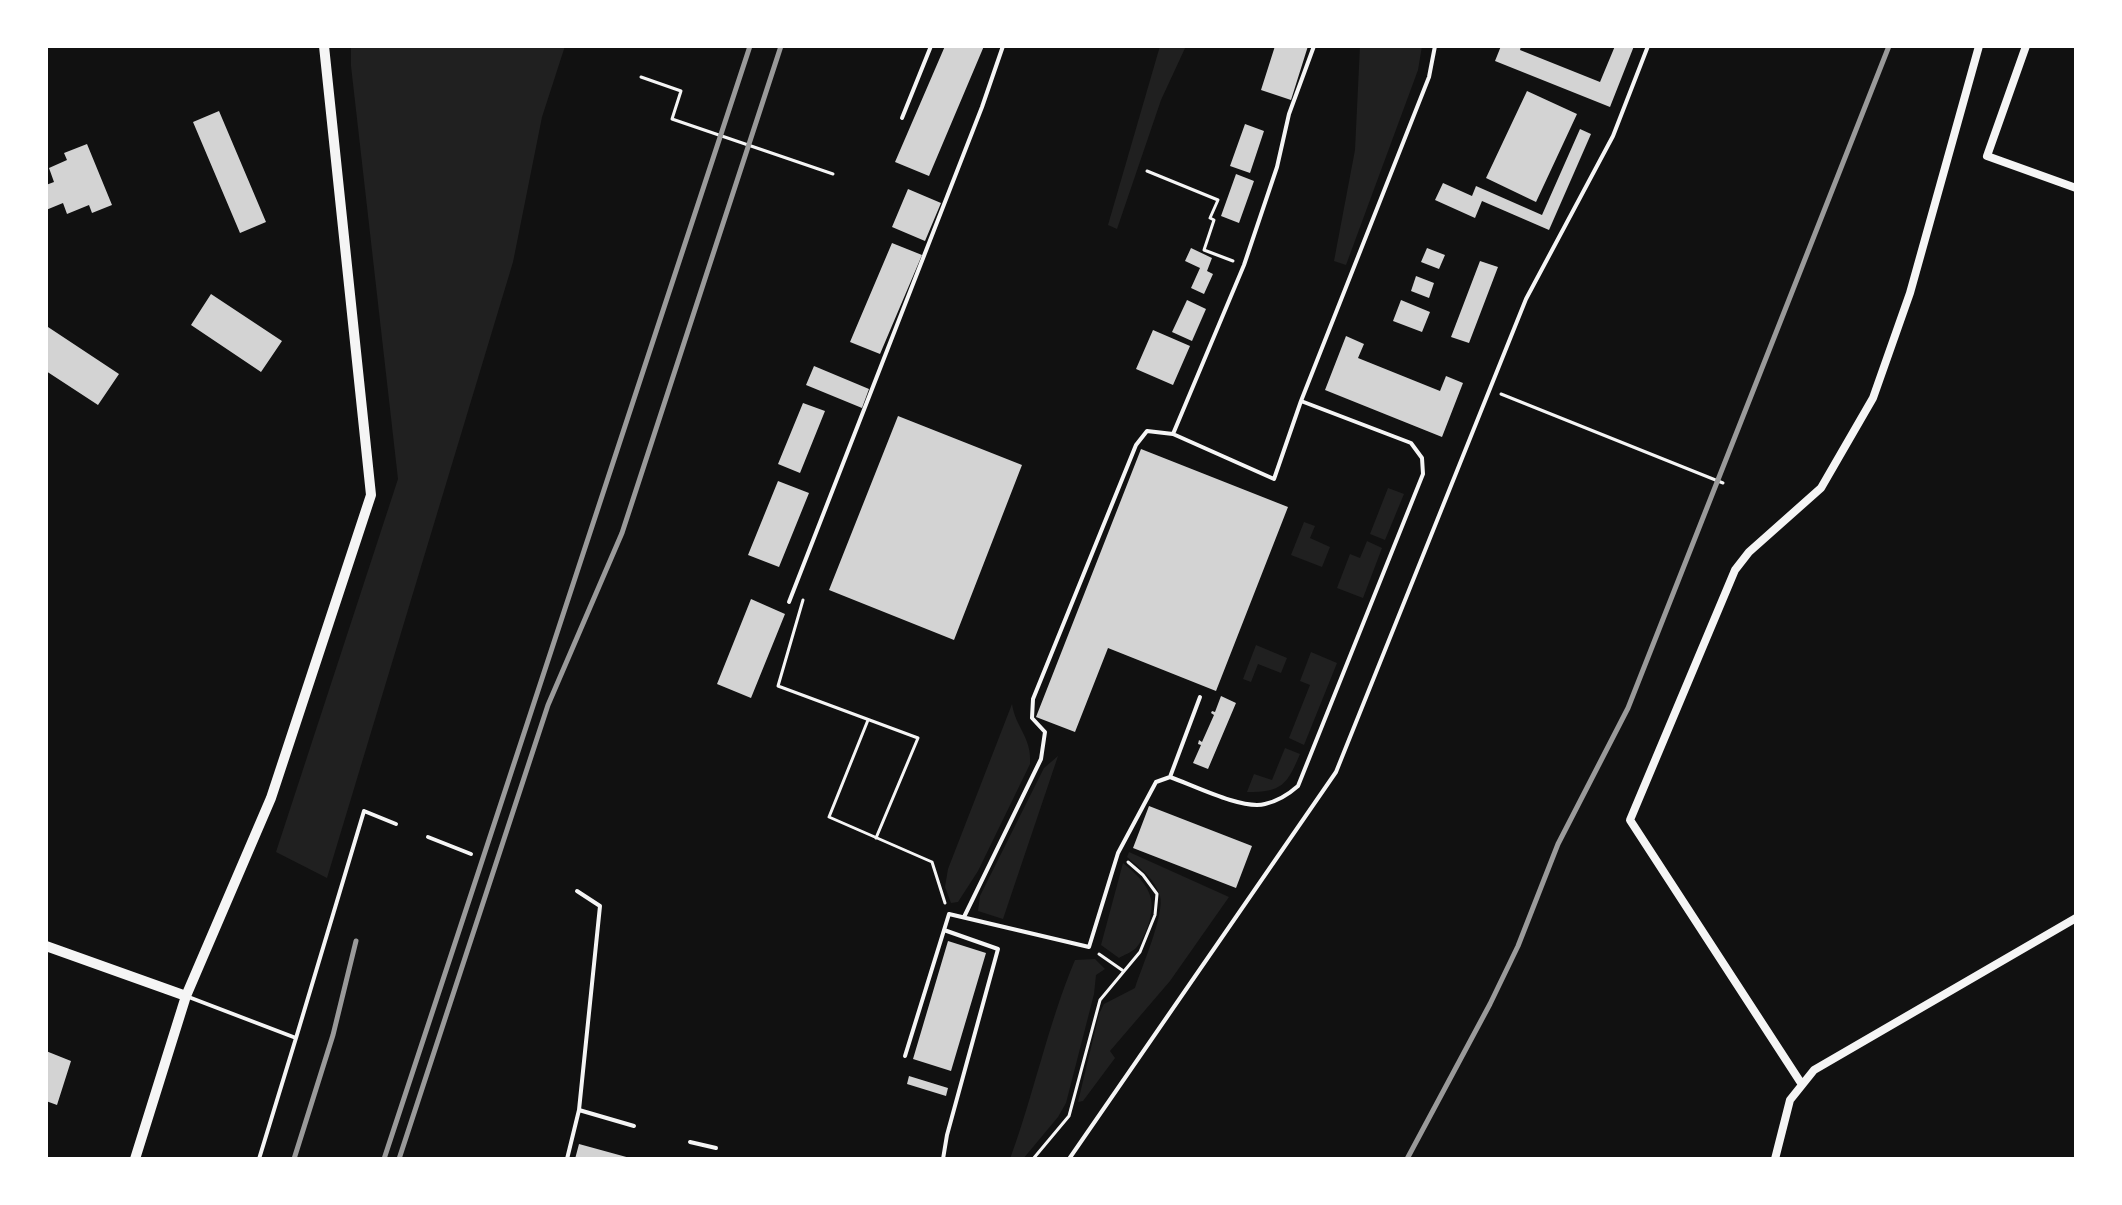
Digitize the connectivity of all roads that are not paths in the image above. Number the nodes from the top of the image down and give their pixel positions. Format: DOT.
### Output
graph roads {
  1 [pos="324,46"];
  2 [pos="931,46"];
  3 [pos="1003,46"];
  4 [pos="1314,46"];
  5 [pos="1435,46"];
  6 [pos="1648,46"];
  7 [pos="1979,46"];
  8 [pos="2026,46"];
  9 [pos="902,118"];
  10 [pos="2076,188"];
  11 [pos="1301,401"];
  12 [pos="1173,434"];
  13 [pos="789,602"];
  14 [pos="1200,697"];
  15 [pos="1170,777"];
  16 [pos="396,824"];
  17 [pos="428,837"];
  18 [pos="471,854"];
  19 [pos="577,891"];
  20 [pos="964,917"];
  21 [pos="2076,918"];
  22 [pos="944,930"];
  23 [pos="46,946"];
  24 [pos="186,996"];
  25 [pos="296,1038"];
  26 [pos="905,1056"];
  27 [pos="1801,1083"];
  28 [pos="579,1110"];
  29 [pos="634,1126"];
  30 [pos="690,1142"];
  31 [pos="716,1148"];
  32 [pos="135,1159"];
  33 [pos="259,1159"];
  34 [pos="567,1159"];
  35 [pos="943,1159"];
  36 [pos="1069,1159"];
  37 [pos="1775,1159"];
  1 -- 24 [label="street"];
  2 -- 9 [label="lane"];
  3 -- 13 [label="lane"];
  4 -- 12 [label="lane"];
  5 -- 11 [label="lane"];
  6 -- 36 [label="lane"];
  7 -- 27 [label="street"];
  8 -- 10 [label="street"];
  11 -- 12 [label="lane"];
  11 -- 15 [label="lane"];
  12 -- 20 [label="lane"];
  14 -- 15 [label="lane"];
  15 -- 20 [label="lane"];
  16 -- 25 [label="lane"];
  17 -- 18 [label="lane"];
  19 -- 28 [label="lane"];
  20 -- 22 [label="lane"];
  21 -- 27 [label="street"];
  22 -- 26 [label="lane"];
  22 -- 35 [label="lane"];
  23 -- 24 [label="street"];
  24 -- 25 [label="lane"];
  24 -- 32 [label="street"];
  25 -- 33 [label="lane"];
  27 -- 37 [label="street"];
  28 -- 29 [label="lane"];
  28 -- 34 [label="lane"];
  30 -- 31 [label="lane"];
}
